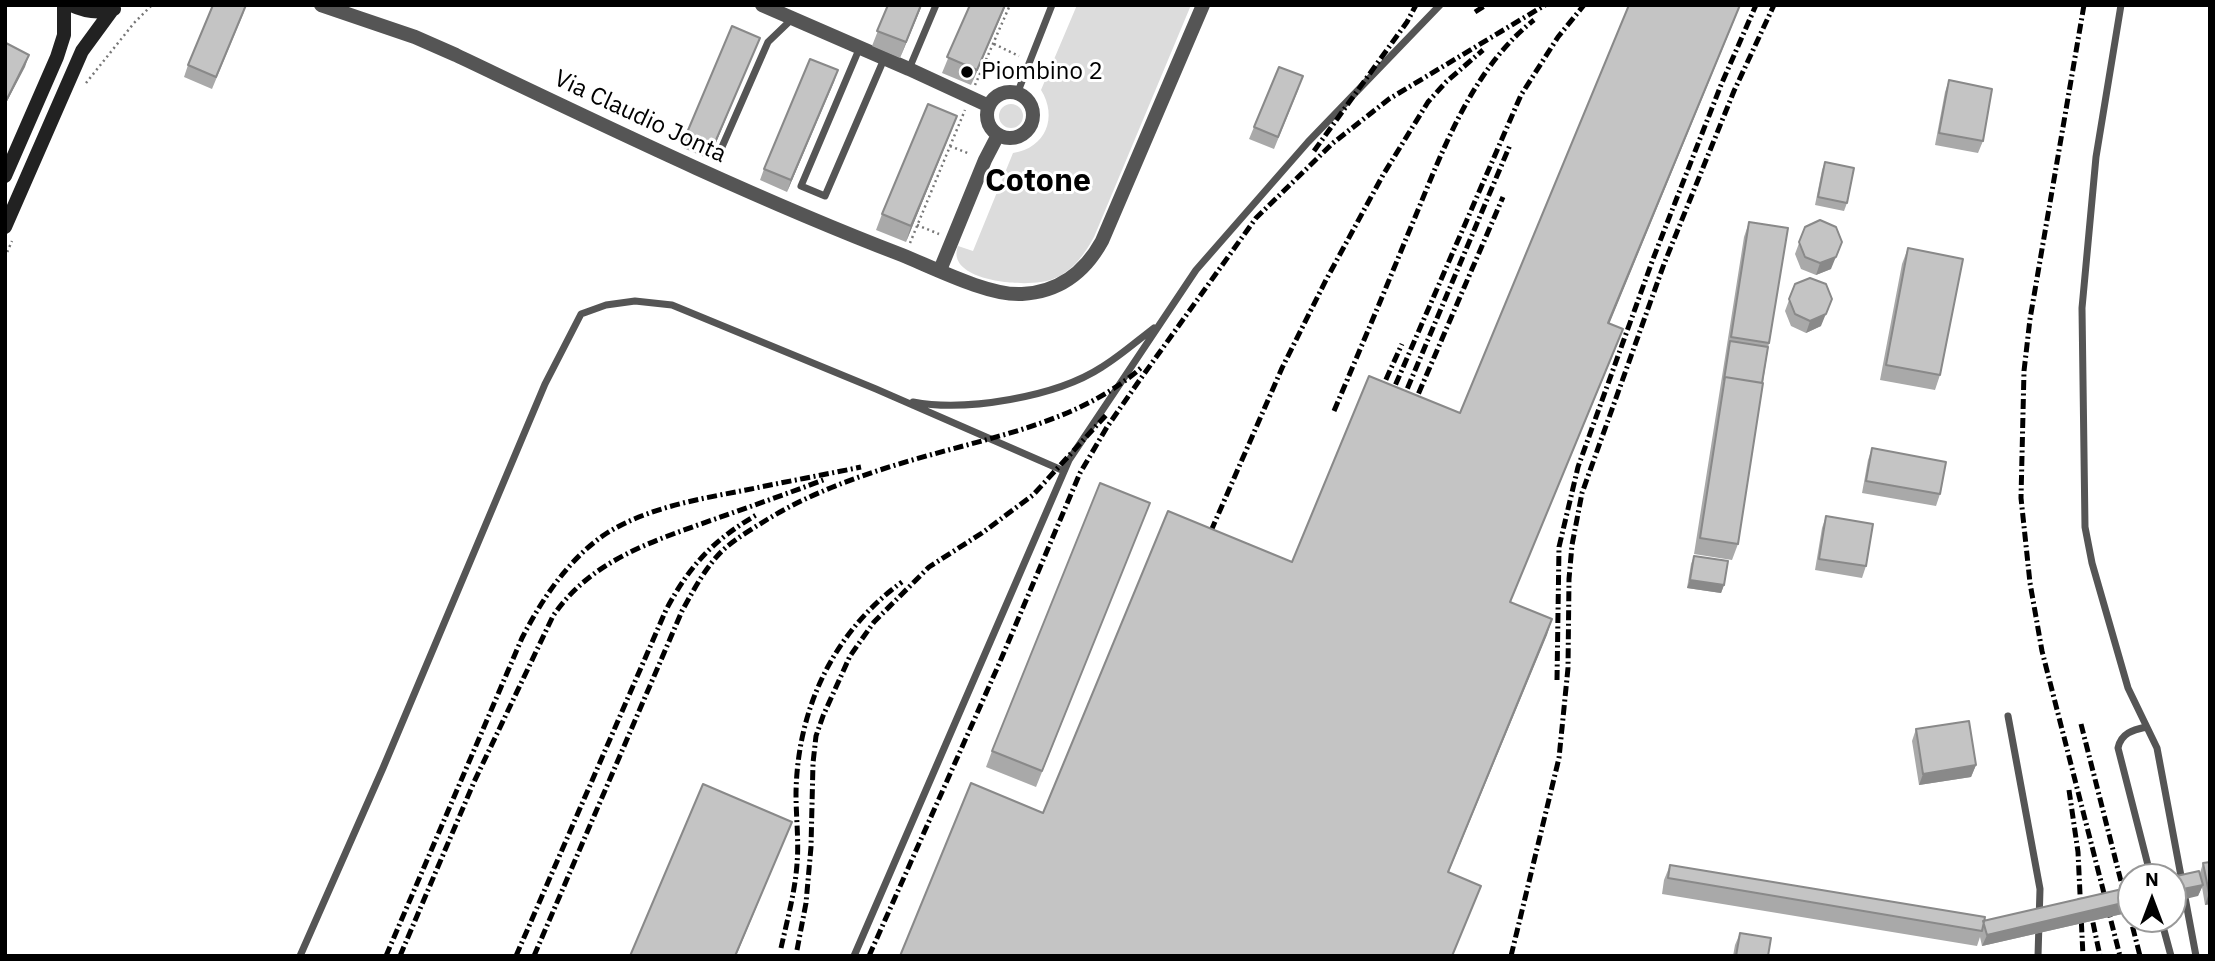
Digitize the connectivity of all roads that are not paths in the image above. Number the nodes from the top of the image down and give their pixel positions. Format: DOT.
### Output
graph roads {
  1 [pos="64,5"];
  2 [pos="71,5"];
  3 [pos="321,5"];
  4 [pos="762,5"];
  5 [pos="936,5"];
  6 [pos="1052,5"];
  7 [pos="1203,5"];
  8 [pos="1440,5"];
  9 [pos="2121,5"];
  10 [pos="115,7"];
  11 [pos="793,18"];
  12 [pos="860,47"];
  13 [pos="884,58"];
  14 [pos="909,69"];
  15 [pos="1017,94"];
  16 [pos="989,106"];
  17 [pos="999,135"];
  18 [pos="718,156"];
  19 [pos="5,176"];
  20 [pos="10,231"];
  21 [pos="940,270"];
  22 [pos="1160,323"];
  23 [pos="900,400"];
  24 [pos="1064,471"];
  25 [pos="2008,716"];
  26 [pos="2146,727"];
  27 [pos="2147,863"];
  28 [pos="2165,933"];
  29 [pos="300,956"];
  30 [pos="854,956"];
  31 [pos="2038,956"];
  32 [pos="2171,956"];
  33 [pos="2196,956"];
  1 -- 19 [label="main road"];
  2 -- 10 [label="main road"];
  3 -- 21 [label="street, Via Claudio Jonta"];
  4 -- 11 [label="street"];
  5 -- 14 [label="lane"];
  6 -- 15 [label="lane"];
  7 -- 21 [label="street, Via Claudio Jonta"];
  8 -- 22 [label="lane"];
  9 -- 26 [label="lane"];
  10 -- 20 [label="main road"];
  11 -- 12 [label="street"];
  11 -- 18 [label="lane"];
  12 -- 13 [label="street"];
  12 -- 13 [label="lane"];
  13 -- 14 [label="street"];
  14 -- 16 [label="street"];
  15 -- 16 [label="street"];
  15 -- 17 [label="street"];
  16 -- 17 [label="street"];
  17 -- 21 [label="street"];
  22 -- 23 [label="lane"];
  22 -- 24 [label="lane"];
  23 -- 24 [label="lane"];
  23 -- 29 [label="lane"];
  24 -- 30 [label="lane"];
  25 -- 31 [label="lane"];
  26 -- 27 [label="lane"];
  26 -- 33 [label="lane"];
  28 -- 32 [label="lane"];
}
